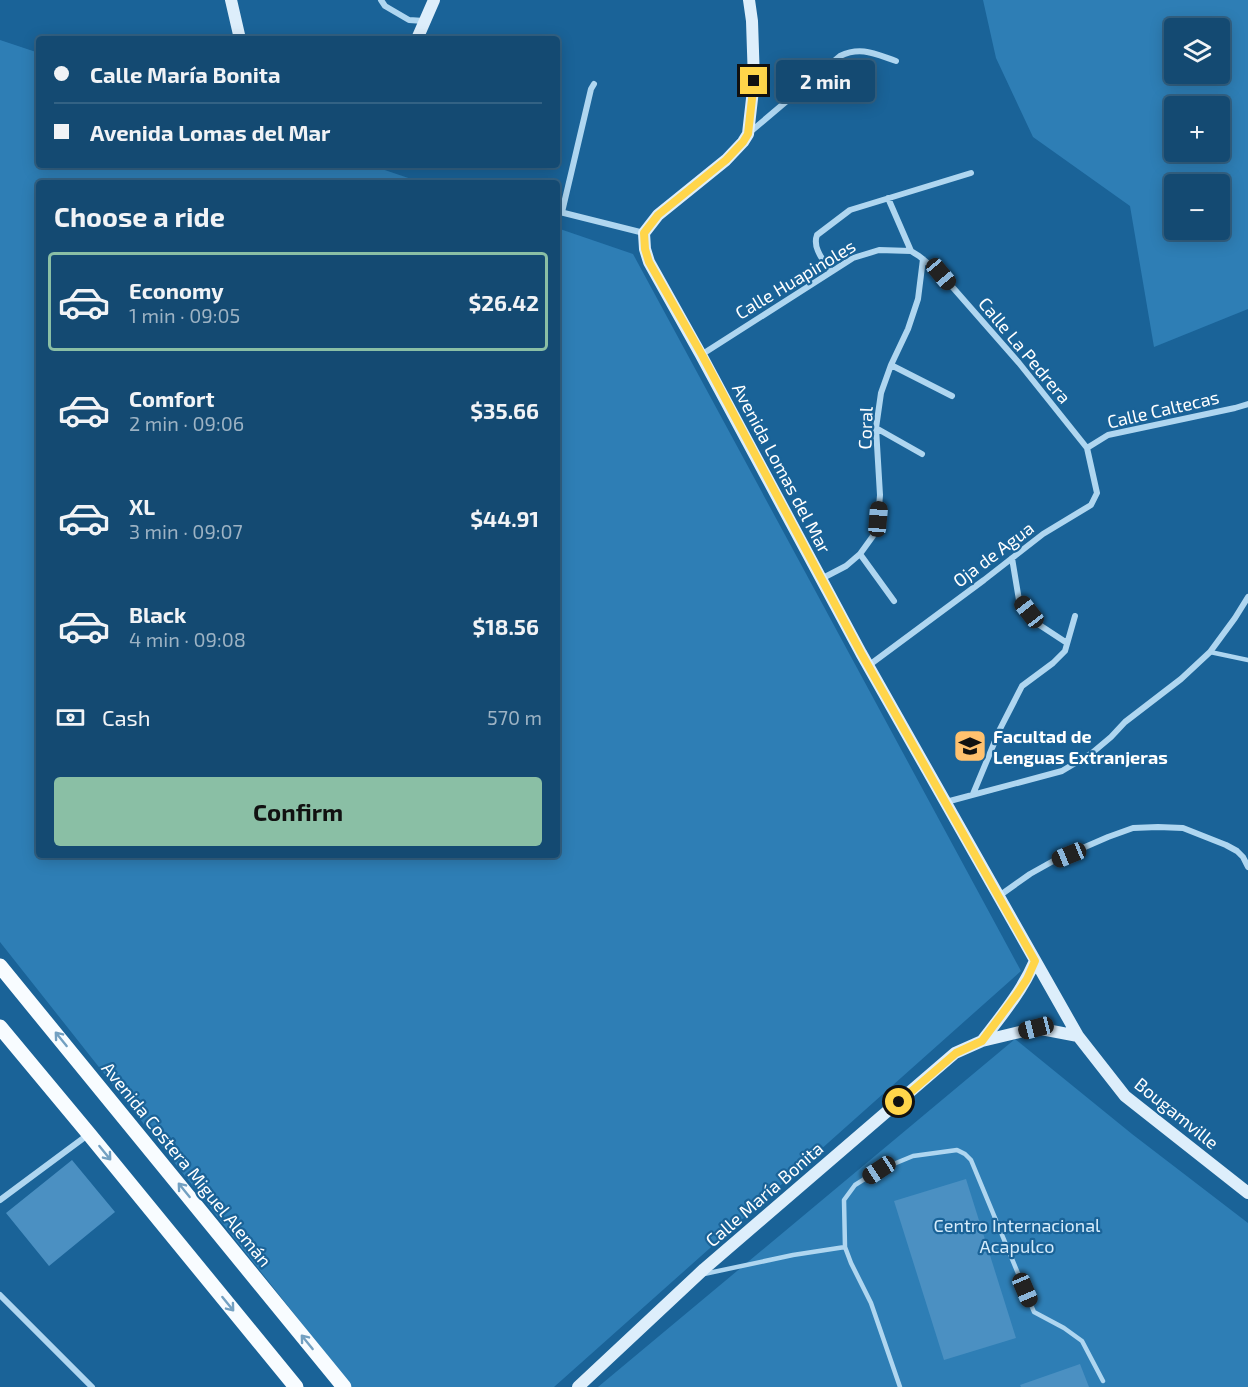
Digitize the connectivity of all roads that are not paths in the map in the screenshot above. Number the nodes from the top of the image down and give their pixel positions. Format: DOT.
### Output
graph roads {
  1 [pos="231,0"];
  2 [pos="381,0"];
  3 [pos="434,0"];
  4 [pos="749,0"];
  5 [pos="425,21"];
  6 [pos="239,36"];
  7 [pos="418,36"];
  8 [pos="896,61"];
  9 [pos="594,84"];
  10 [pos="748,134"];
  11 [pos="971,173"];
  12 [pos="888,198"];
  13 [pos="560,207"];
  14 [pos="560,211"];
  15 [pos="644,233"];
  16 [pos="911,251"];
  17 [pos="923,259"];
  18 [pos="831,272"];
  19 [pos="702,355"];
  20 [pos="891,365"];
  21 [pos="952,396"];
  22 [pos="1248,404"];
  23 [pos="876,428"];
  24 [pos="1087,448"];
  25 [pos="922,454"];
  26 [pos="860,554"];
  27 [pos="1012,558"];
  28 [pos="821,579"];
  29 [pos="1248,597"];
  30 [pos="894,601"];
  31 [pos="1075,616"];
  32 [pos="1067,643"];
  33 [pos="1210,652"];
  34 [pos="1248,660"];
  35 [pos="868,666"];
  36 [pos="974,794"];
  37 [pos="945,802"];
  38 [pos="1248,867"];
  39 [pos="999,896"];
  40 [pos="1035,961"];
  41 [pos="0,966"];
  42 [pos="0,1027"];
  43 [pos="1078,1036"];
  44 [pos="982,1041"];
  45 [pos="89,1134"];
  46 [pos="1248,1192"];
  47 [pos="0,1200"];
  48 [pos="845,1246"];
  49 [pos="696,1276"];
  50 [pos="0,1295"];
  51 [pos="1103,1381"];
  52 [pos="291,1385"];
  53 [pos="92,1387"];
  54 [pos="344,1387"];
  55 [pos="578,1387"];
  56 [pos="900,1387"];
  1 -- 6 [label="main road"];
  2 -- 5 [label="street"];
  3 -- 5 [label="main road"];
  4 -- 10 [label="main road"];
  5 -- 7 [label="main road"];
  8 -- 10 [label="street"];
  9 -- 13 [label="street"];
  10 -- 15 [label="main road"];
  11 -- 12 [label="street"];
  12 -- 16 [label="street"];
  12 -- 18 [label="street"];
  14 -- 15 [label="street"];
  15 -- 19 [label="main road, Avenida Lomas del Mar"];
  16 -- 17 [label="street, Calle La Pedrera"];
  16 -- 18 [label="street, Calle Huapinoles"];
  17 -- 20 [label="street, Coral"];
  17 -- 24 [label="street, Calle La Pedrera"];
  18 -- 19 [label="street, Calle Huapinoles"];
  19 -- 28 [label="main road, Avenida Lomas del Mar"];
  20 -- 21 [label="street"];
  20 -- 23 [label="street, Coral"];
  22 -- 24 [label="street, Calle Caltecas"];
  23 -- 25 [label="street"];
  23 -- 26 [label="street, Coral"];
  24 -- 27 [label="street, Oja de Agua"];
  26 -- 28 [label="street, Coral"];
  26 -- 30 [label="street"];
  27 -- 32 [label="street"];
  27 -- 35 [label="street, Oja de Agua"];
  28 -- 35 [label="main road, Avenida Lomas del Mar"];
  29 -- 33 [label="street"];
  31 -- 32 [label="street"];
  32 -- 36 [label="street"];
  33 -- 34 [label="lane"];
  33 -- 36 [label="street"];
  35 -- 37 [label="main road, Avenida Lomas del Mar"];
  36 -- 37 [label="street"];
  37 -- 39 [label="main road, Avenida Lomas del Mar"];
  38 -- 39 [label="street"];
  39 -- 40 [label="main road, Avenida Lomas del Mar"];
  40 -- 43 [label="main road, Bougamville"];
  40 -- 44 [label="main road, Calle María Bonita"];
  54 -- 41 [label="main road, Avenida Costera Miguel Alemán, one-way"];
  42 -- 45 [label="main road"];
  43 -- 44 [label="main road, Calle María Bonita"];
  43 -- 46 [label="main road, Bougamville"];
  44 -- 49 [label="main road, Calle María Bonita"];
  45 -- 47 [label="street"];
  45 -- 52 [label="main road, one-way"];
  48 -- 49 [label="lane"];
  48 -- 51 [label="lane"];
  48 -- 56 [label="lane"];
  49 -- 55 [label="main road, Calle María Bonita"];
  50 -- 53 [label="street"];
}
